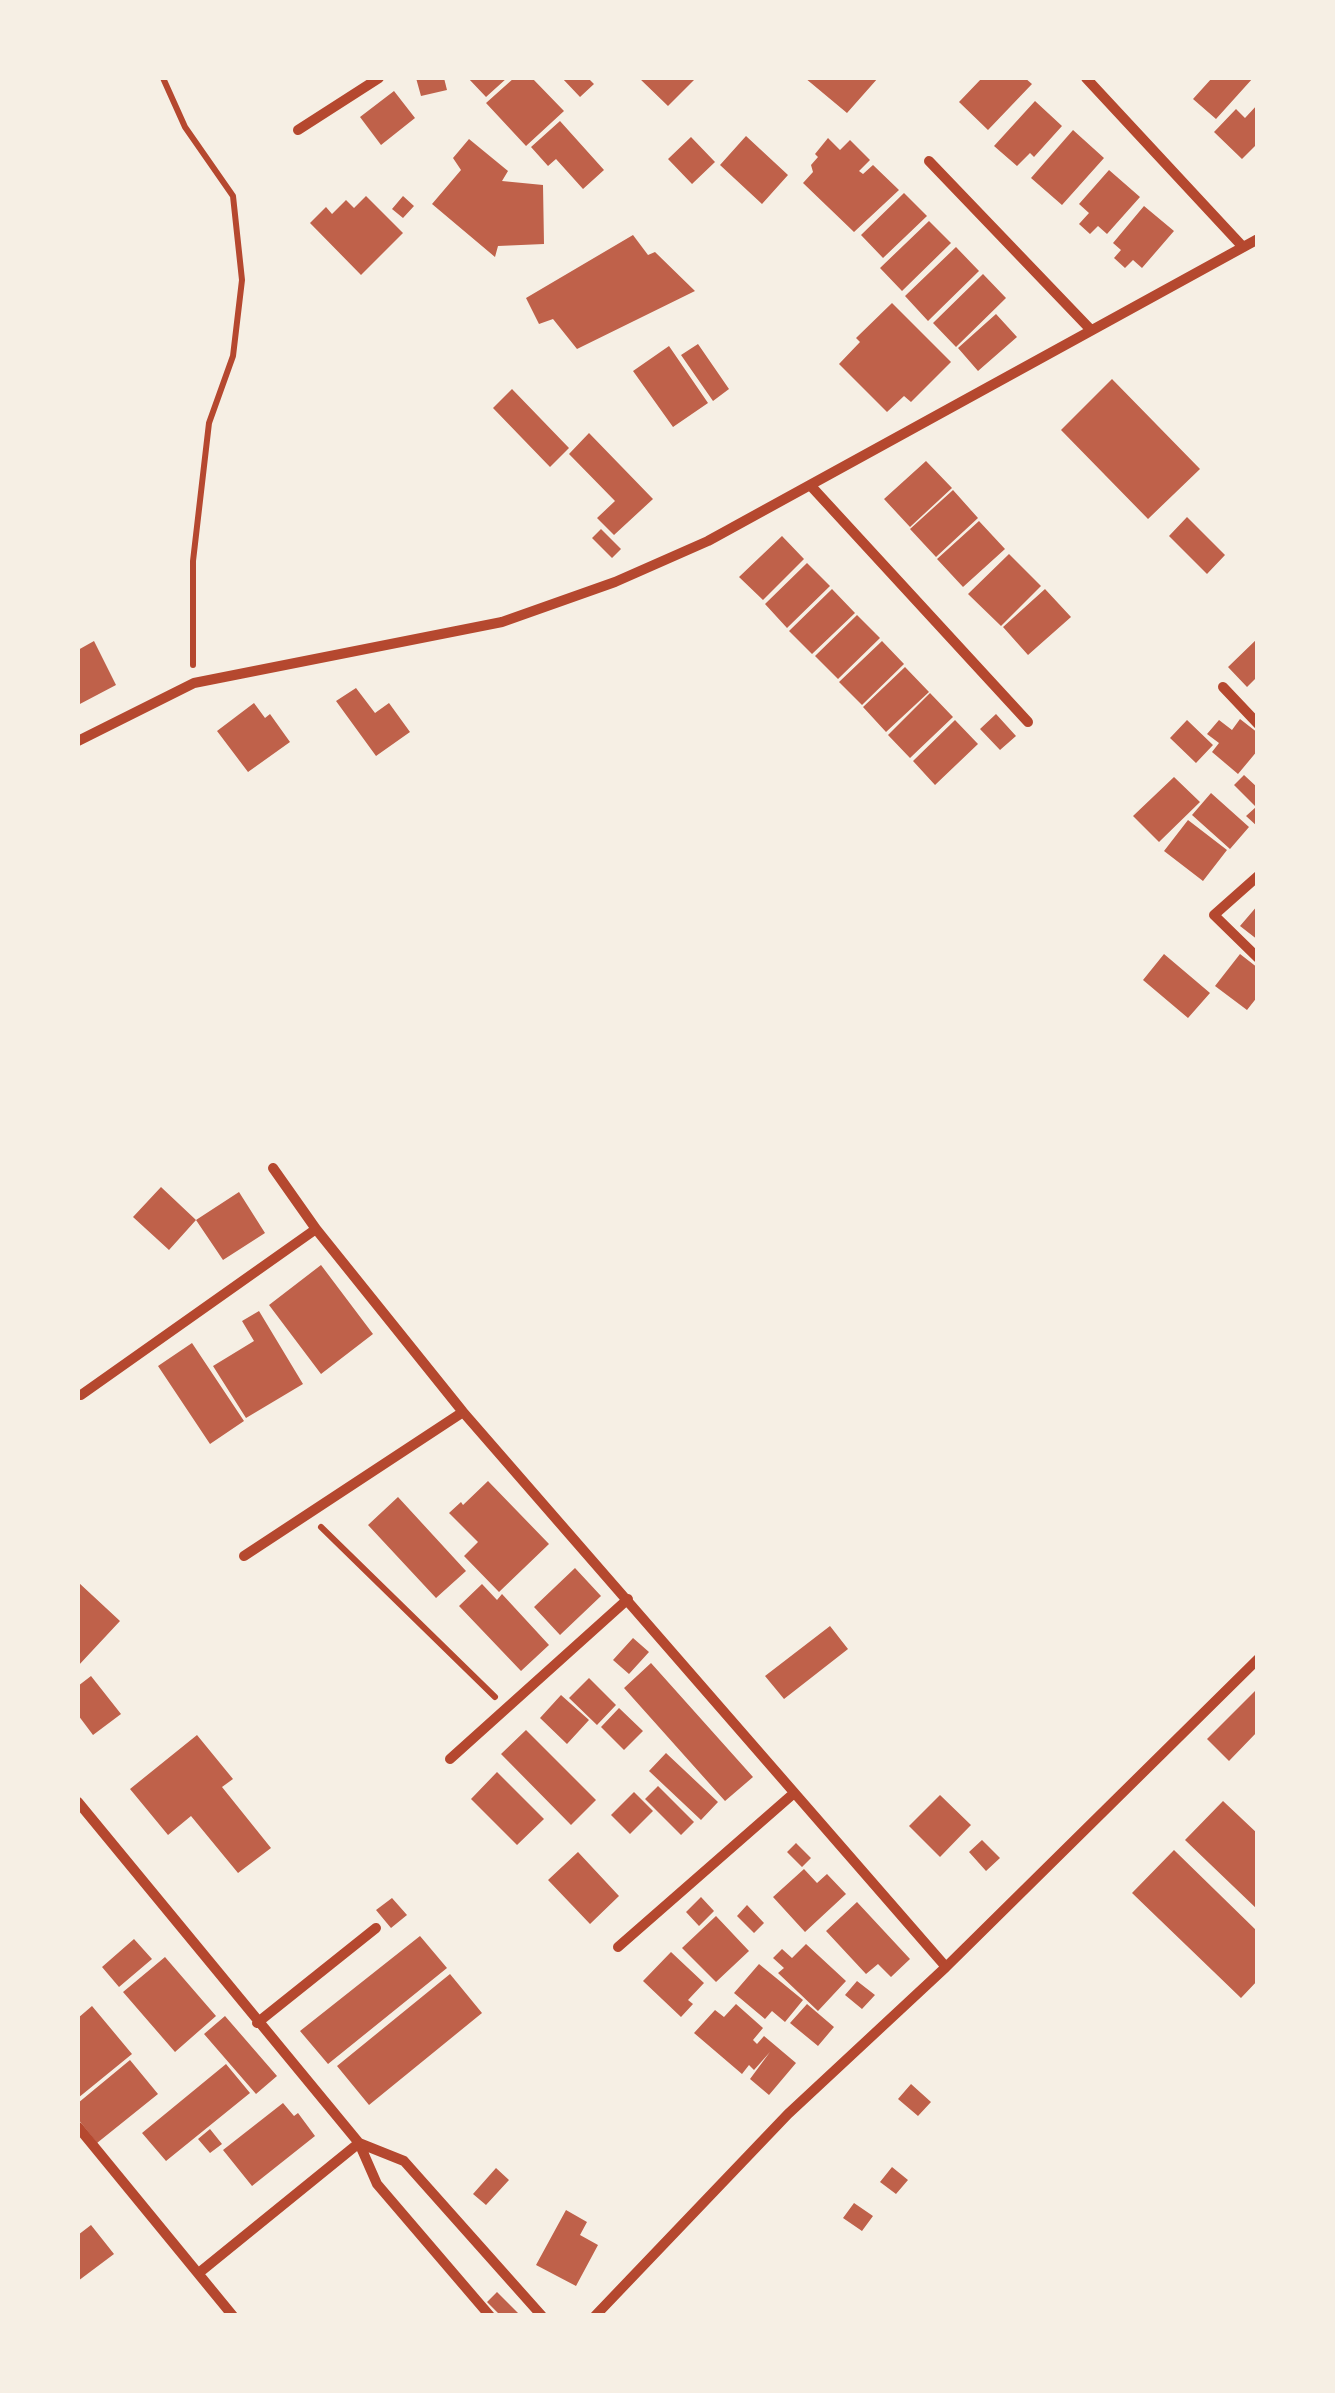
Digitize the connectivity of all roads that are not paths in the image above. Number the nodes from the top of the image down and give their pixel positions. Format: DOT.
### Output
graph roads {
  1 [pos="380,78"];
  2 [pos="1086,78"];
  3 [pos="298,130"];
  4 [pos="929,161"];
  5 [pos="1258,239"];
  6 [pos="1243,246"];
  7 [pos="1091,330"];
  8 [pos="810,485"];
  9 [pos="1223,687"];
  10 [pos="1028,722"];
  11 [pos="1258,724"];
  12 [pos="78,741"];
  13 [pos="1258,876"];
  14 [pos="1258,958"];
  15 [pos="273,1168"];
  16 [pos="316,1230"];
  17 [pos="82,1395"];
  18 [pos="463,1412"];
  19 [pos="244,1556"];
  20 [pos="628,1599"];
  21 [pos="1258,1660"];
  22 [pos="450,1758"];
  23 [pos="793,1794"];
  24 [pos="78,1802"];
  25 [pos="376,1928"];
  26 [pos="618,1947"];
  27 [pos="946,1968"];
  28 [pos="257,2023"];
  29 [pos="78,2127"];
  30 [pos="359,2143"];
  31 [pos="200,2272"];
  32 [pos="234,2316"];
  33 [pos="490,2316"];
  34 [pos="542,2316"];
  35 [pos="594,2316"];
  1 -- 3 [label="street"];
  2 -- 6 [label="street"];
  4 -- 7 [label="street"];
  5 -- 6 [label="street"];
  6 -- 7 [label="street"];
  7 -- 8 [label="street"];
  8 -- 10 [label="street"];
  8 -- 12 [label="street"];
  9 -- 11 [label="street"];
  13 -- 14 [label="street"];
  15 -- 16 [label="street"];
  16 -- 17 [label="street"];
  16 -- 18 [label="street"];
  18 -- 19 [label="street"];
  18 -- 20 [label="street"];
  20 -- 22 [label="street"];
  20 -- 23 [label="street"];
  21 -- 27 [label="street"];
  23 -- 26 [label="street"];
  23 -- 27 [label="street"];
  24 -- 28 [label="street"];
  25 -- 28 [label="street"];
  27 -- 35 [label="street"];
  28 -- 30 [label="street"];
  29 -- 31 [label="street"];
  30 -- 31 [label="street"];
  30 -- 33 [label="street"];
  30 -- 34 [label="street"];
  31 -- 32 [label="street"];
}
